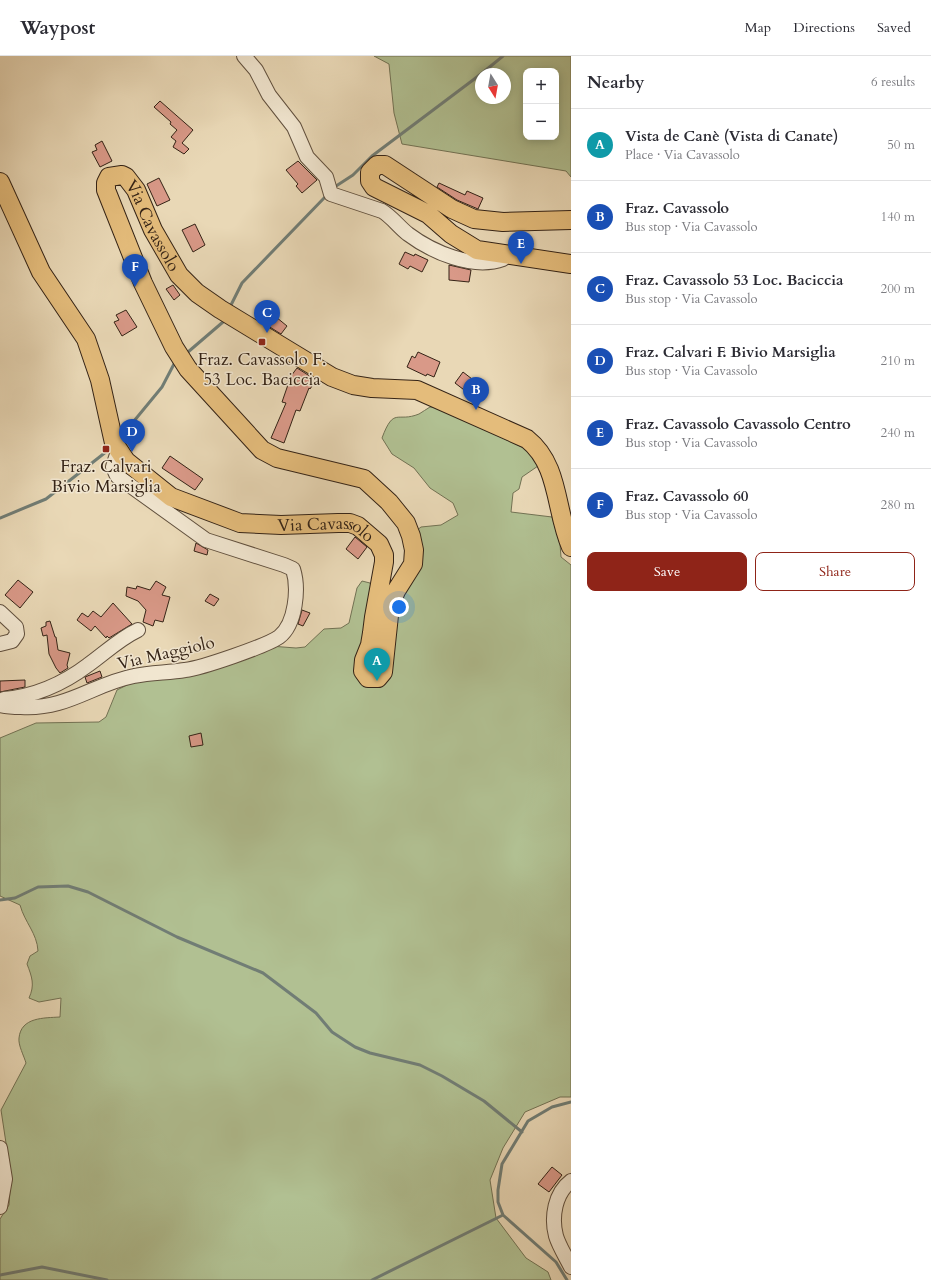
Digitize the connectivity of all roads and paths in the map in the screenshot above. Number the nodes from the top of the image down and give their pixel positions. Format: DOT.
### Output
graph roads {
  1 [pos="244,56"];
  2 [pos="0,182"];
  3 [pos="571,220"];
  4 [pos="505,255"];
  5 [pos="571,264"];
  6 [pos="116,448"];
  7 [pos="571,547"];
  8 [pos="0,612"];
  9 [pos="138,630"];
  10 [pos="0,644"];
  11 [pos="0,700"];
  12 [pos="0,705"];
  13 [pos="0,1148"];
  14 [pos="571,1181"];
  15 [pos="0,1207"];
  16 [pos="571,1267"];
  1 -- 4 [label="street"];
  2 -- 6 [label="main road"];
  3 -- 4 [label="main road"];
  4 -- 5 [label="main road"];
  6 -- 7 [label="main road, Via Cavassolo"];
  6 -- 12 [label="street, Via Maggiolo"];
  8 -- 10 [label="street"];
  9 -- 11 [label="street"];
  13 -- 15 [label="street"];
  14 -- 16 [label="street"];
}
